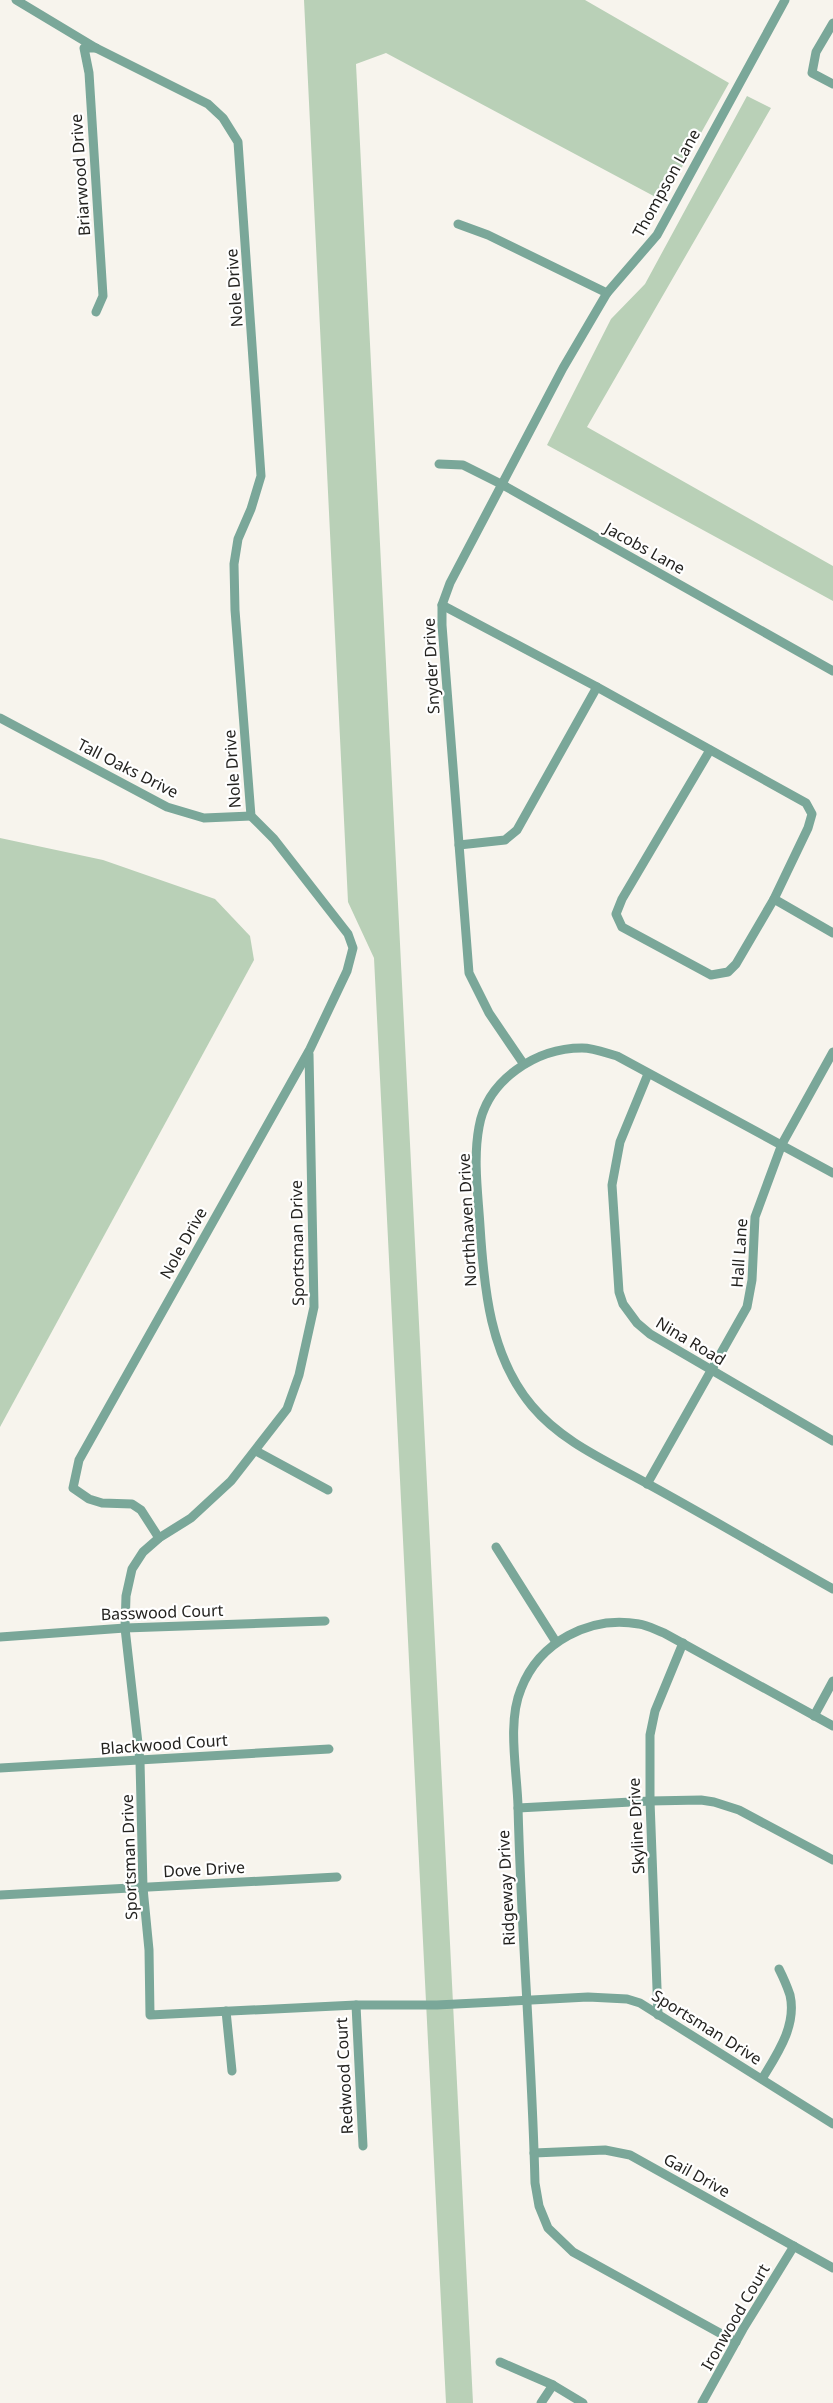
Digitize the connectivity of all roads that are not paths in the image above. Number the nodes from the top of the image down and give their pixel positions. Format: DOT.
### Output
graph roads {
  1 [pos="16,0"];
  2 [pos="785,0"];
  3 [pos="833,23"];
  4 [pos="96,48"];
  5 [pos="833,84"];
  6 [pos="458,224"];
  7 [pos="607,293"];
  8 [pos="96,312"];
  9 [pos="439,464"];
  10 [pos="503,485"];
  11 [pos="442,605"];
  12 [pos="833,671"];
  13 [pos="597,687"];
  14 [pos="0,718"];
  15 [pos="710,750"];
  16 [pos="251,816"];
  17 [pos="459,845"];
  18 [pos="774,899"];
  19 [pos="833,933"];
  20 [pos="310,1049"];
  21 [pos="833,1052"];
  22 [pos="523,1063"];
  23 [pos="648,1074"];
  24 [pos="782,1144"];
  25 [pos="833,1173"];
  26 [pos="712,1371"];
  27 [pos="833,1442"];
  28 [pos="256,1451"];
  29 [pos="647,1484"];
  30 [pos="328,1490"];
  31 [pos="159,1538"];
  32 [pos="496,1547"];
  33 [pos="833,1589"];
  34 [pos="325,1621"];
  35 [pos="125,1628"];
  36 [pos="0,1637"];
  37 [pos="556,1642"];
  38 [pos="683,1643"];
  39 [pos="833,1681"];
  40 [pos="814,1716"];
  41 [pos="833,1726"];
  42 [pos="329,1749"];
  43 [pos="140,1761"];
  44 [pos="0,1768"];
  45 [pos="650,1801"];
  46 [pos="518,1808"];
  47 [pos="833,1860"];
  48 [pos="337,1877"];
  49 [pos="142,1888"];
  50 [pos="0,1895"];
  51 [pos="779,1969"];
  52 [pos="526,2000"];
  53 [pos="356,2005"];
  54 [pos="226,2011"];
  55 [pos="658,2015"];
  56 [pos="232,2071"];
  57 [pos="762,2079"];
  58 [pos="833,2124"];
  59 [pos="363,2146"];
  60 [pos="534,2153"];
  61 [pos="794,2246"];
  62 [pos="833,2268"];
  63 [pos="736,2342"];
  64 [pos="500,2362"];
  65 [pos="553,2385"];
  66 [pos="541,2403"];
  67 [pos="583,2403"];
  68 [pos="702,2403"];
  1 -- 4 [label="street, Nole Drive"];
  2 -- 7 [label="street, Thompson Lane"];
  3 -- 5 [label="street"];
  4 -- 8 [label="street, Briarwood Drive"];
  4 -- 16 [label="street, Nole Drive"];
  6 -- 7 [label="street"];
  7 -- 10 [label="street, Snyder Drive"];
  9 -- 10 [label="street, Jacobs Lane"];
  10 -- 11 [label="street, Snyder Drive"];
  10 -- 12 [label="street, Jacobs Lane"];
  11 -- 13 [label="street"];
  11 -- 17 [label="street, Snyder Drive"];
  13 -- 15 [label="street"];
  13 -- 17 [label="street"];
  14 -- 16 [label="street, Tall Oaks Drive"];
  15 -- 18 [label="street"];
  15 -- 18 [label="street"];
  16 -- 20 [label="street, Nole Drive"];
  17 -- 22 [label="street, Snyder Drive"];
  18 -- 19 [label="street"];
  20 -- 28 [label="street, Sportsman Drive"];
  20 -- 31 [label="street, Nole Drive"];
  21 -- 24 [label="street, Hall Lane"];
  22 -- 23 [label="street, Northhaven Drive"];
  22 -- 29 [label="street, Northhaven Drive"];
  23 -- 24 [label="street, Northhaven Drive"];
  23 -- 26 [label="street, Nina Road"];
  24 -- 25 [label="street, Northhaven Drive"];
  24 -- 26 [label="street, Hall Lane"];
  26 -- 27 [label="street, Nina Road"];
  26 -- 29 [label="street, Hall Lane"];
  28 -- 30 [label="street"];
  28 -- 31 [label="street, Sportsman Drive"];
  29 -- 33 [label="street, Northhaven Drive"];
  31 -- 35 [label="street, Sportsman Drive"];
  32 -- 37 [label="street"];
  34 -- 35 [label="street, Basswood Court"];
  35 -- 36 [label="street, Basswood Court"];
  35 -- 43 [label="street, Sportsman Drive"];
  37 -- 38 [label="street, Ridgeway Drive"];
  37 -- 46 [label="street, Ridgeway Drive"];
  38 -- 40 [label="street, Ridgeway Drive"];
  38 -- 45 [label="street, Skyline Drive"];
  39 -- 40 [label="street"];
  40 -- 41 [label="street, Ridgeway Drive"];
  42 -- 43 [label="street, Blackwood Court"];
  43 -- 44 [label="street, Blackwood Court"];
  43 -- 49 [label="street, Sportsman Drive"];
  45 -- 46 [label="street"];
  45 -- 47 [label="street"];
  45 -- 55 [label="street, Skyline Drive"];
  46 -- 52 [label="street, Ridgeway Drive"];
  48 -- 49 [label="street, Dove Drive"];
  49 -- 50 [label="street, Dove Drive"];
  49 -- 54 [label="street, Sportsman Drive"];
  51 -- 57 [label="street"];
  52 -- 53 [label="street, Sportsman Drive"];
  52 -- 55 [label="street, Sportsman Drive"];
  52 -- 60 [label="street, Ridgeway Drive"];
  53 -- 54 [label="street, Sportsman Drive"];
  53 -- 59 [label="street, Redwood Court"];
  54 -- 56 [label="street"];
  55 -- 57 [label="street, Sportsman Drive"];
  57 -- 58 [label="street, Sportsman Drive"];
  60 -- 61 [label="street, Gail Drive"];
  60 -- 63 [label="street, Ridgeway Drive"];
  61 -- 62 [label="street, Gail Drive"];
  61 -- 63 [label="street, Ironwood Court"];
  63 -- 68 [label="street, Ironwood Court"];
  64 -- 65 [label="street"];
  65 -- 66 [label="street"];
  65 -- 67 [label="street"];
}
